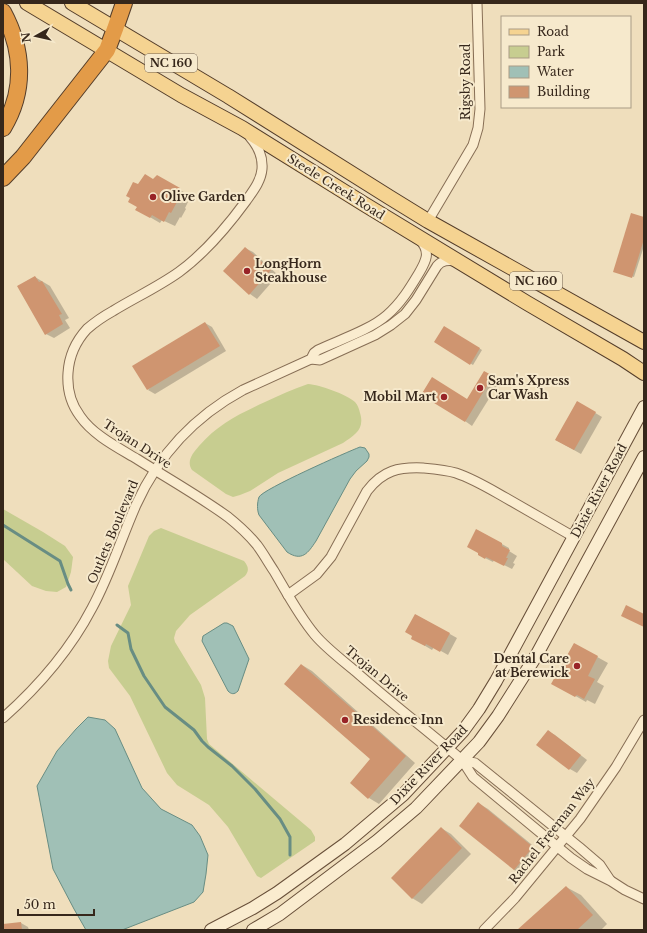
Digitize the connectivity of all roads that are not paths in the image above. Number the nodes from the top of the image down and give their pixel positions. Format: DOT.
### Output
graph roads {
  1 [pos="28,3"];
  2 [pos="72,3"];
  3 [pos="124,3"];
  4 [pos="477,3"];
  5 [pos="3,12"];
  6 [pos="115,29"];
  7 [pos="106,50"];
  8 [pos="3,128"];
  9 [pos="242,128"];
  10 [pos="3,178"];
  11 [pos="364,204"];
  12 [pos="428,220"];
  13 [pos="416,235"];
  14 [pos="458,262"];
  15 [pos="644,342"];
  16 [pos="311,359"];
  17 [pos="644,373"];
  18 [pos="644,408"];
  19 [pos="644,457"];
  20 [pos="154,470"];
  21 [pos="574,537"];
  22 [pos="288,595"];
  23 [pos="3,718"];
  24 [pos="644,720"];
  25 [pos="456,754"];
  26 [pos="566,836"];
  27 [pos="557,846"];
  28 [pos="611,881"];
  29 [pos="644,898"];
  30 [pos="211,930"];
  31 [pos="253,930"];
  32 [pos="484,930"];
  1 -- 7 [label="main road, Steele Creek Road / NC 160"];
  2 -- 6 [label="main road, Steele Creek Road / NC 160"];
  3 -- 6 [label="highway"];
  4 -- 12 [label="street, Rigsby Road"];
  5 -- 8 [label="highway"];
  6 -- 7 [label="highway"];
  6 -- 12 [label="main road, Steele Creek Road / NC 160"];
  7 -- 9 [label="main road, Steele Creek Road / NC 160"];
  7 -- 10 [label="highway"];
  9 -- 11 [label="main road, Steele Creek Road / NC 160"];
  9 -- 20 [label="street, Trojan Drive"];
  11 -- 12 [label="main road"];
  11 -- 13 [label="main road, Steele Creek Road / NC 160"];
  12 -- 15 [label="main road, Steele Creek Road / NC 160"];
  13 -- 14 [label="main road, Steele Creek Road / NC 160"];
  13 -- 16 [label="street, Outlets Boulevard"];
  14 -- 16 [label="street, Outlets Boulevard"];
  14 -- 17 [label="main road, Steele Creek Road / NC 160"];
  16 -- 20 [label="street, Outlets Boulevard"];
  18 -- 21 [label="street, Dixie River Road"];
  19 -- 25 [label="street, Dixie River Road"];
  20 -- 22 [label="street, Trojan Drive"];
  20 -- 23 [label="street, Outlets Boulevard"];
  21 -- 22 [label="street"];
  21 -- 25 [label="street, Dixie River Road"];
  22 -- 25 [label="street, Trojan Drive"];
  24 -- 26 [label="street, Rachel Freeman Way"];
  25 -- 26 [label="street"];
  25 -- 27 [label="street"];
  25 -- 30 [label="street, Dixie River Road"];
  25 -- 31 [label="street, Dixie River Road"];
  26 -- 27 [label="street, Rachel Freeman Way"];
  26 -- 28 [label="street"];
  27 -- 28 [label="street"];
  27 -- 32 [label="street, Rachel Freeman Way"];
  28 -- 29 [label="street"];
}
